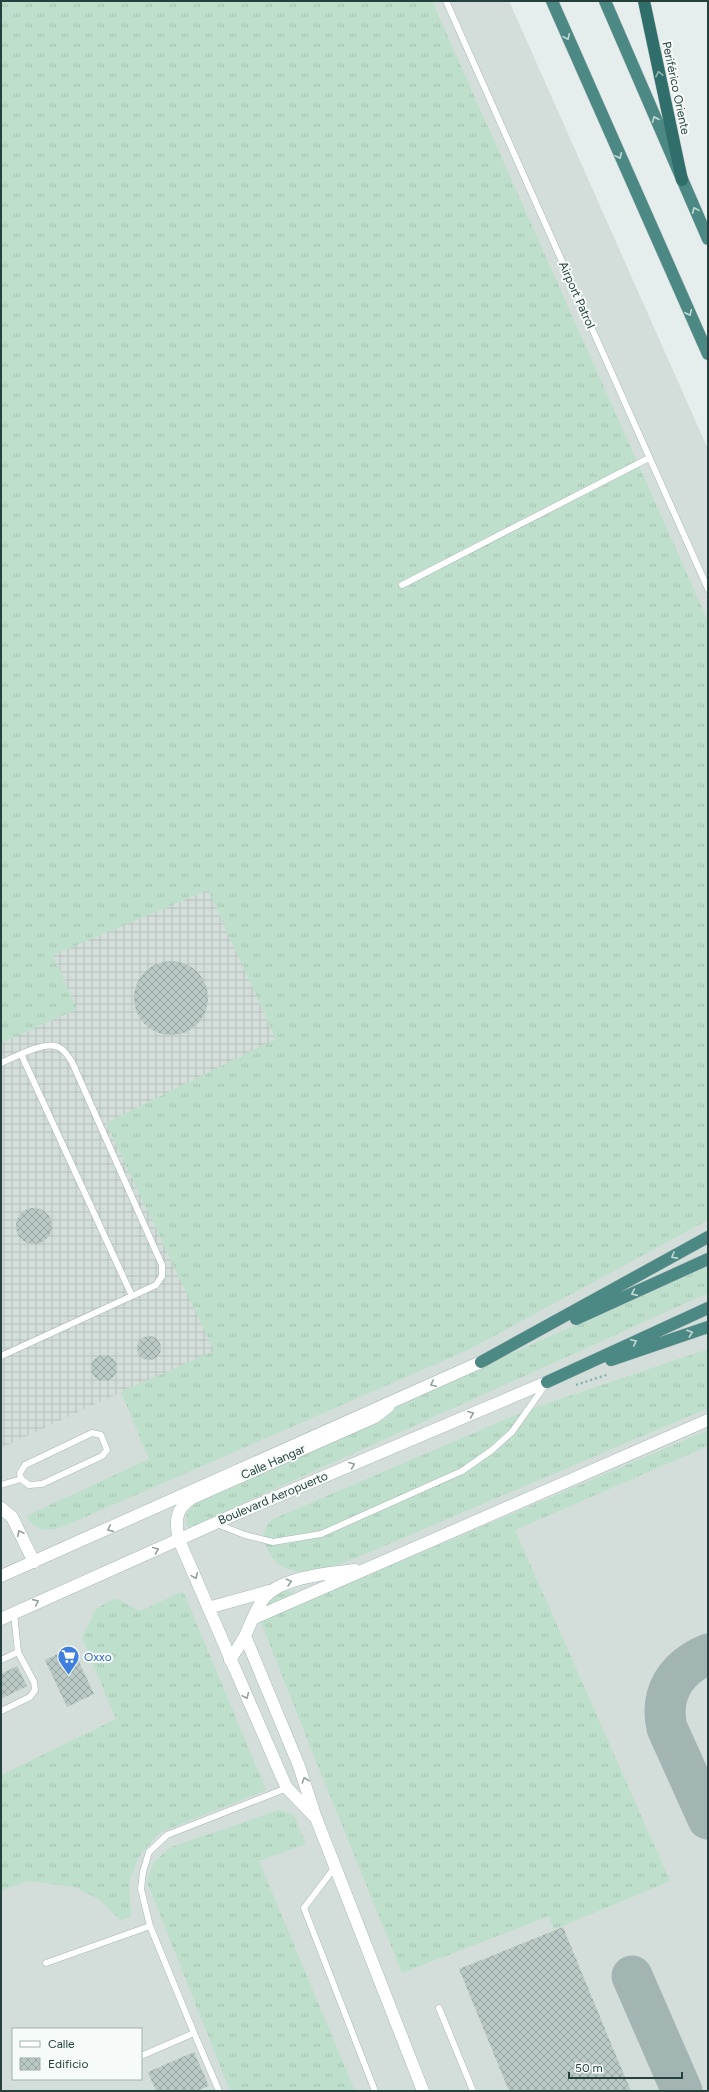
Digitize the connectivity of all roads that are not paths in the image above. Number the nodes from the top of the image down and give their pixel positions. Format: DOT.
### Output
graph roads {
  1 [pos="446,1"];
  2 [pos="552,1"];
  3 [pos="604,1"];
  4 [pos="644,1"];
  5 [pos="682,180"];
  6 [pos="706,234"];
  7 [pos="708,354"];
  8 [pos="649,458"];
  9 [pos="402,585"];
  10 [pos="708,588"];
  11 [pos="21,1054"];
  12 [pos="1,1063"];
  13 [pos="708,1237"];
  14 [pos="708,1259"];
  15 [pos="132,1296"];
  16 [pos="708,1308"];
  17 [pos="708,1327"];
  18 [pos="1,1356"];
  19 [pos="481,1362"];
  20 [pos="547,1382"];
  21 [pos="395,1402"];
  22 [pos="708,1420"];
  23 [pos="21,1479"];
  24 [pos="1,1485"];
  25 [pos="1,1508"];
  26 [pos="216,1523"];
  27 [pos="179,1540"];
  28 [pos="34,1562"];
  29 [pos="366,1569"];
  30 [pos="1,1576"];
  31 [pos="269,1592"];
  32 [pos="208,1608"];
  33 [pos="14,1613"];
  34 [pos="254,1618"];
  35 [pos="1,1619"];
  36 [pos="245,1636"];
  37 [pos="18,1652"];
  38 [pos="1,1660"];
  39 [pos="230,1660"];
  40 [pos="1,1711"];
  41 [pos="287,1788"];
  42 [pos="316,1818"];
  43 [pos="335,1867"];
  44 [pos="150,1926"];
  45 [pos="46,1963"];
  46 [pos="438,2008"];
  47 [pos="194,2033"];
  48 [pos="142,2056"];
  49 [pos="219,2091"];
  50 [pos="375,2091"];
  51 [pos="423,2091"];
  52 [pos="473,2091"];
  1 -- 8 [label="lane, Airport Patrol"];
  2 -- 7 [label="highway, one-way"];
  5 -- 3 [label="highway, one-way"];
  5 -- 4 [label="highway, Periférico Oriente, one-way"];
  6 -- 5 [label="highway, one-way"];
  8 -- 9 [label="lane"];
  8 -- 10 [label="lane, Airport Patrol"];
  11 -- 12 [label="lane"];
  11 -- 15 [label="lane"];
  11 -- 15 [label="lane"];
  13 -- 19 [label="highway, one-way"];
  14 -- 19 [label="highway, one-way"];
  15 -- 18 [label="lane"];
  20 -- 16 [label="highway, one-way"];
  20 -- 17 [label="highway, one-way"];
  19 -- 21 [label="street, one-way"];
  26 -- 20 [label="street, Boulevard Aeropuerto, one-way"];
  20 -- 26 [label="lane"];
  21 -- 27 [label="street, Calle Hangar"];
  21 -- 28 [label="street, one-way"];
  22 -- 29 [label="street"];
  23 -- 23 [label="lane"];
  23 -- 24 [label="lane"];
  28 -- 25 [label="street, one-way"];
  26 -- 27 [label="street, Boulevard Aeropuerto"];
  27 -- 32 [label="street, Calle Hangar, one-way"];
  33 -- 27 [label="street, Boulevard Aeropuerto, one-way"];
  28 -- 30 [label="street"];
  31 -- 29 [label="street, one-way"];
  29 -- 34 [label="street"];
  31 -- 32 [label="street"];
  31 -- 34 [label="street"];
  32 -- 39 [label="street, Calle Hangar"];
  33 -- 35 [label="street, Boulevard Aeropuerto"];
  33 -- 37 [label="lane"];
  34 -- 36 [label="street"];
  36 -- 39 [label="street"];
  42 -- 36 [label="street, one-way"];
  37 -- 38 [label="lane"];
  37 -- 40 [label="lane"];
  39 -- 41 [label="street, Calle Hangar, one-way"];
  41 -- 42 [label="street"];
  41 -- 44 [label="lane"];
  42 -- 43 [label="street"];
  43 -- 50 [label="lane"];
  43 -- 51 [label="street"];
  44 -- 45 [label="lane"];
  44 -- 47 [label="lane"];
  46 -- 52 [label="lane"];
  47 -- 48 [label="lane"];
  47 -- 49 [label="lane"];
}
